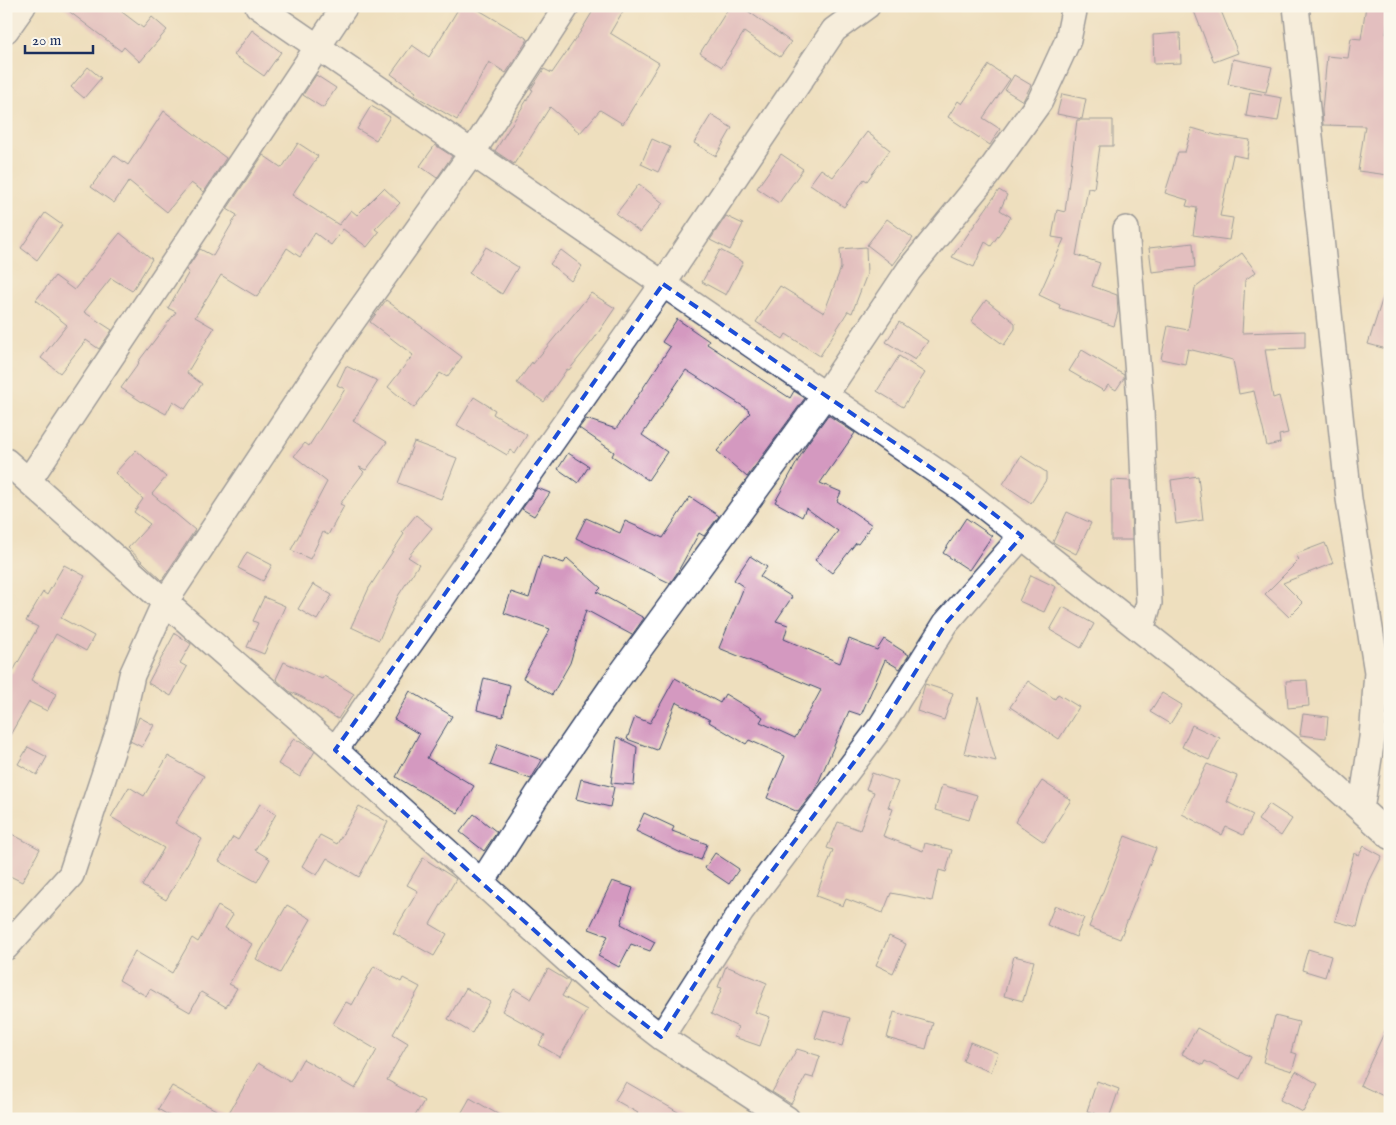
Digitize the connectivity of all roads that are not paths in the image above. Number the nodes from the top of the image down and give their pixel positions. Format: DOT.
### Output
graph roads {
  1 [pos="22,6"];
  2 [pos="258,6"];
  3 [pos="345,6"];
  4 [pos="567,6"];
  5 [pos="867,6"];
  6 [pos="1075,6"];
  7 [pos="1296,6"];
  8 [pos="6,30"];
  9 [pos="318,48"];
  10 [pos="472,153"];
  11 [pos="1126,229"];
  12 [pos="663,284"];
  13 [pos="825,395"];
  14 [pos="6,460"];
  15 [pos="30,480"];
  16 [pos="1022,536"];
  17 [pos="165,602"];
  18 [pos="1141,630"];
  19 [pos="335,750"];
  20 [pos="1361,810"];
  21 [pos="1390,836"];
  22 [pos="482,882"];
  23 [pos="6,947"];
  24 [pos="661,1037"];
  25 [pos="787,1119"];
  1 -- 8 [label="street"];
  2 -- 9 [label="street"];
  3 -- 9 [label="street"];
  4 -- 10 [label="street"];
  5 -- 12 [label="street"];
  6 -- 13 [label="street"];
  7 -- 20 [label="street"];
  9 -- 10 [label="street"];
  9 -- 15 [label="street"];
  10 -- 12 [label="street"];
  10 -- 17 [label="street"];
  11 -- 18 [label="street"];
  12 -- 13 [label="street"];
  12 -- 19 [label="street"];
  13 -- 16 [label="street"];
  13 -- 22 [label="street"];
  14 -- 15 [label="street"];
  15 -- 17 [label="street"];
  16 -- 18 [label="street"];
  16 -- 24 [label="street"];
  17 -- 19 [label="street"];
  17 -- 23 [label="street"];
  18 -- 20 [label="street"];
  19 -- 22 [label="street"];
  20 -- 21 [label="street"];
  22 -- 24 [label="street"];
  24 -- 25 [label="street"];
}
